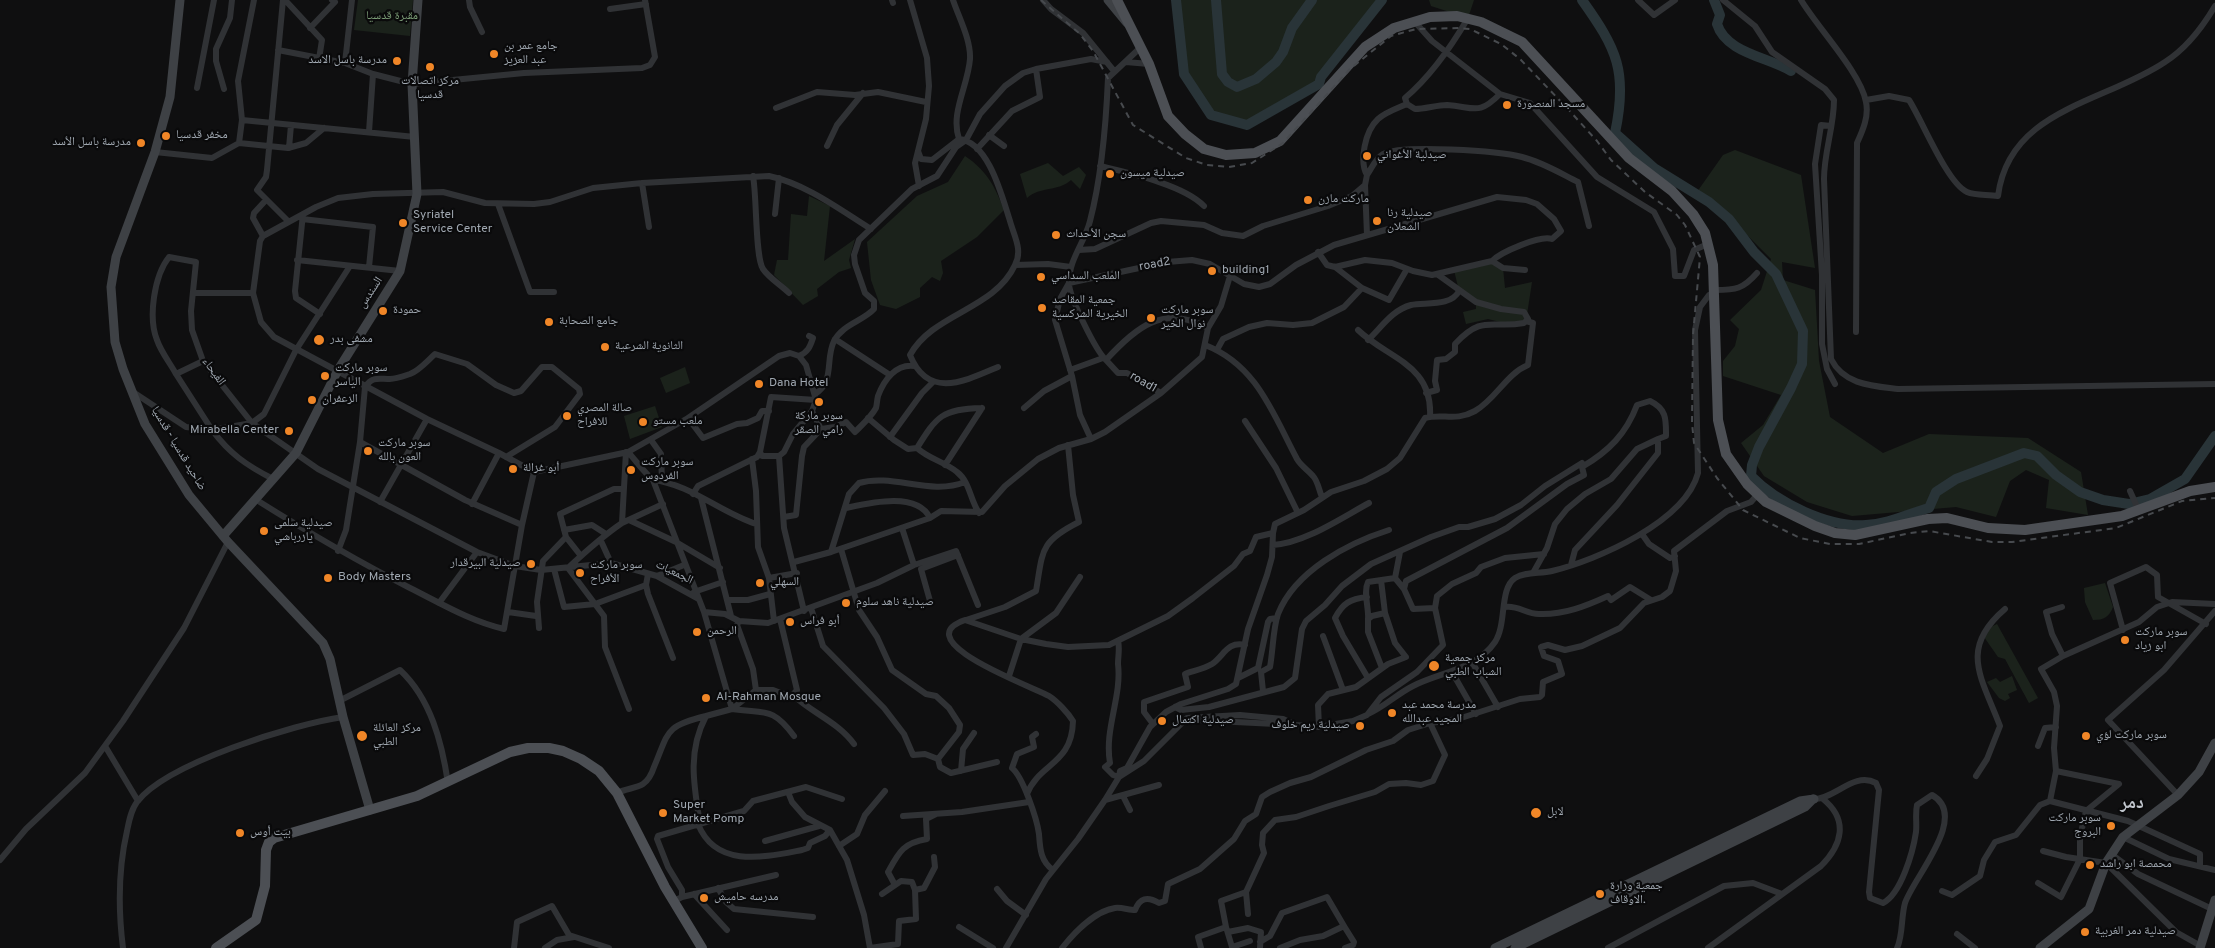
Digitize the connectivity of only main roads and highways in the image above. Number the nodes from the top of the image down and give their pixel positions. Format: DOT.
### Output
graph roads {
  1 [pos="180,0"];
  2 [pos="418,0"];
  3 [pos="1108,0"];
  4 [pos="1117,0"];
  5 [pos="1132,27"];
  6 [pos="2215,487"];
  7 [pos="225,539"];
  8 [pos="2215,743"];
  9 [pos="370,810"];
  10 [pos="2214,904"];
  11 [pos="2200,947"];
  12 [pos="216,948"];
  13 [pos="702,948"];
  14 [pos="1495,948"];
  15 [pos="1515,948"];
  16 [pos="2040,948"];
  1 -- 7 [label="main road, ضاحيد قدسيا - قدسيا"];
  2 -- 7 [label="main road, السندس"];
  3 -- 5 [label="main road"];
  4 -- 5 [label="main road"];
  5 -- 6 [label="main road"];
  7 -- 9 [label="main road, ضاحيد قدسيا - قدسيا"];
  8 -- 16 [label="main road"];
  9 -- 12 [label="main road"];
  9 -- 13 [label="main road"];
  10 -- 11 [label="main road"];
  14 -- 15 [label="main road"];
}
